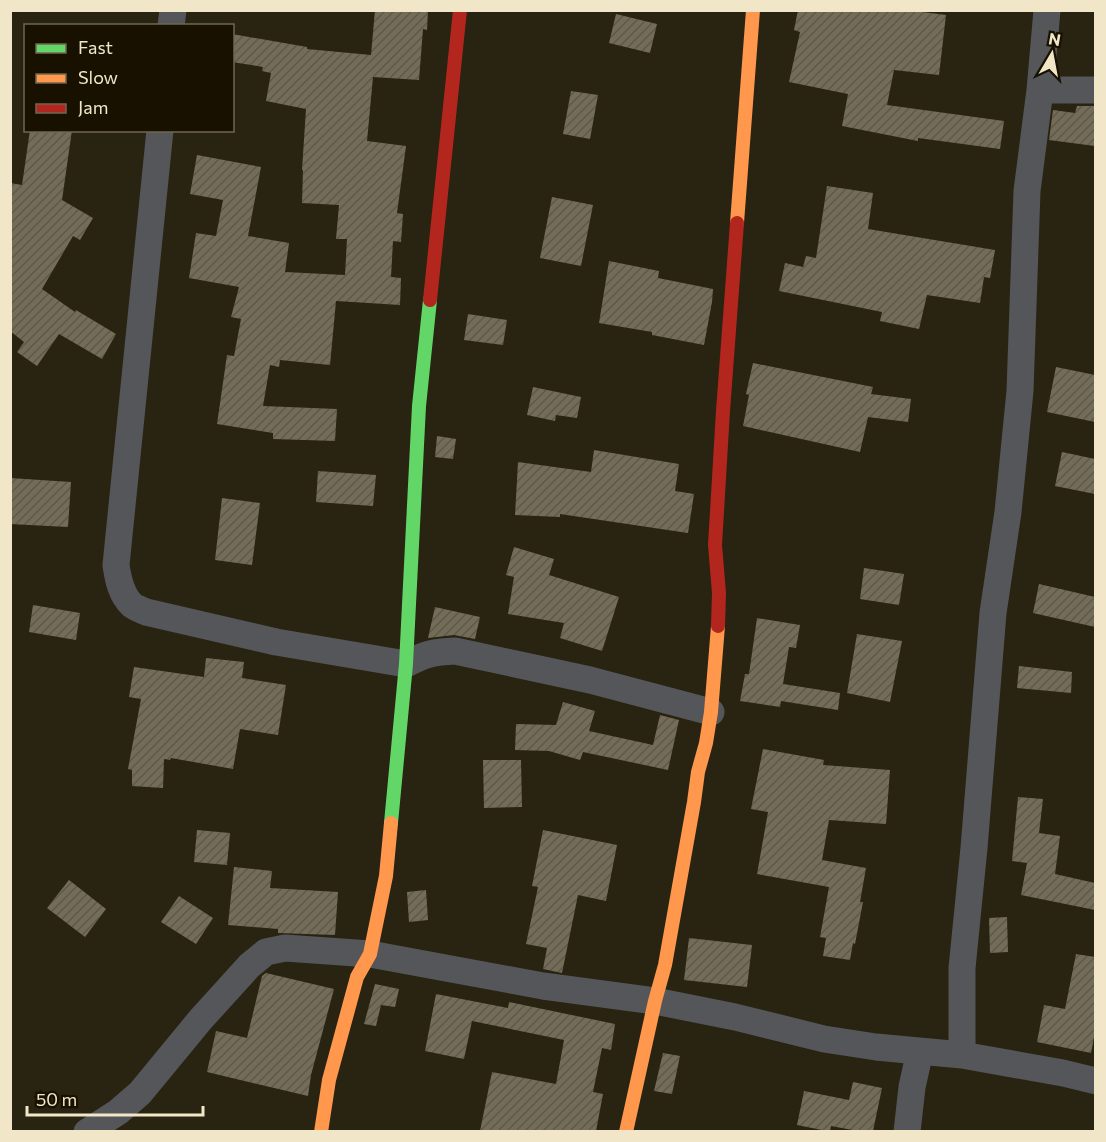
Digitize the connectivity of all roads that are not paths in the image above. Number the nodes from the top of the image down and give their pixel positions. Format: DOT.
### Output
graph roads {
  1 [pos="460,10"];
  2 [pos="753,10"];
  3 [pos="1047,10"];
  4 [pos="1040,90"];
  5 [pos="1095,90"];
  6 [pos="160,132"];
  7 [pos="406,664"];
  8 [pos="711,712"];
  9 [pos="370,954"];
  10 [pos="655,1001"];
  11 [pos="920,1051"];
  12 [pos="962,1055"];
  13 [pos="1095,1082"];
  14 [pos="87,1131"];
  15 [pos="321,1131"];
  16 [pos="626,1131"];
  17 [pos="907,1131"];
  1 -- 7 [label="street"];
  2 -- 8 [label="street"];
  3 -- 4 [label="street"];
  4 -- 5 [label="street"];
  4 -- 12 [label="street"];
  6 -- 7 [label="street"];
  7 -- 8 [label="street"];
  7 -- 9 [label="street"];
  8 -- 10 [label="street"];
  9 -- 10 [label="street"];
  9 -- 14 [label="street"];
  9 -- 15 [label="street"];
  10 -- 11 [label="street"];
  10 -- 16 [label="street"];
  11 -- 12 [label="street"];
  11 -- 17 [label="street"];
  12 -- 13 [label="street"];
}
